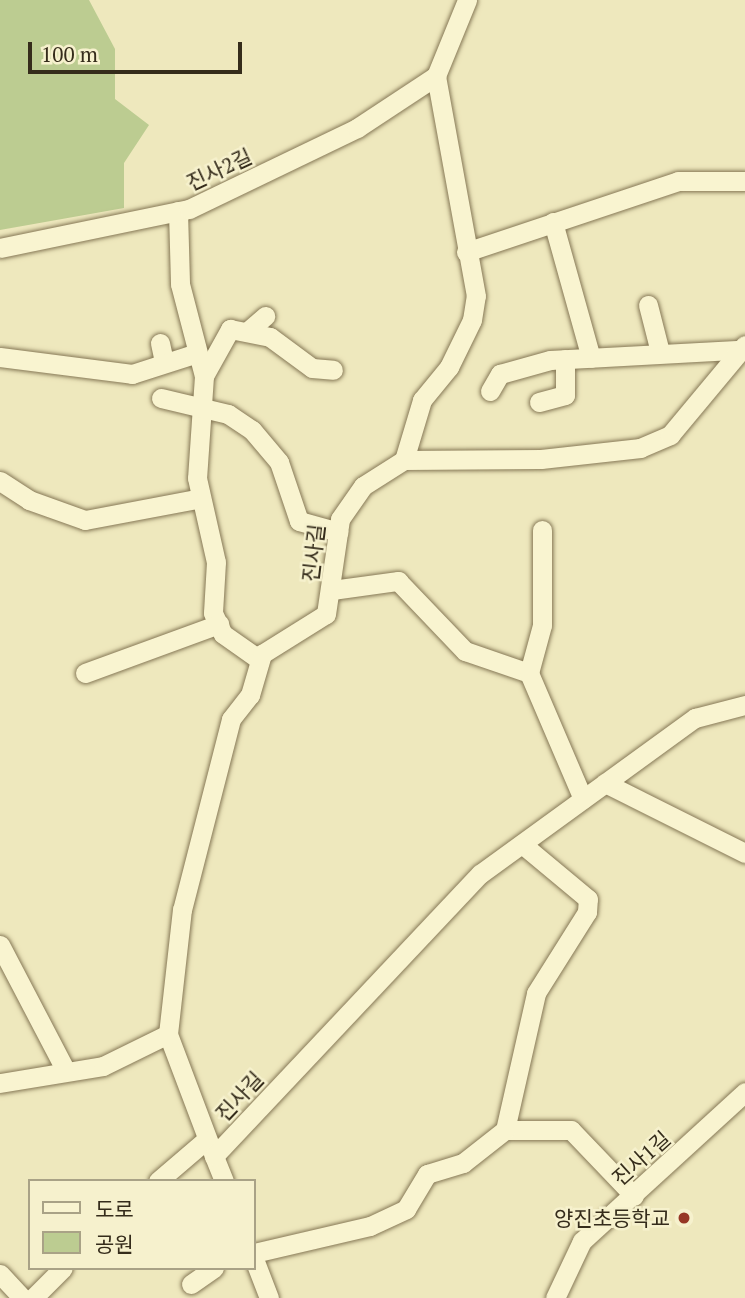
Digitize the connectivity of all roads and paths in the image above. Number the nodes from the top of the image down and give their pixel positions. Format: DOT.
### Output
graph roads {
  1 [pos="467,0"];
  2 [pos="436,76"];
  3 [pos="745,181"];
  4 [pos="178,211"];
  5 [pos="554,222"];
  6 [pos="0,248"];
  7 [pos="466,251"];
  8 [pos="648,305"];
  9 [pos="265,316"];
  10 [pos="248,331"];
  11 [pos="741,348"];
  12 [pos="660,352"];
  13 [pos="198,353"];
  14 [pos="0,357"];
  15 [pos="591,358"];
  16 [pos="565,359"];
  17 [pos="333,370"];
  18 [pos="204,376"];
  19 [pos="490,391"];
  20 [pos="161,398"];
  21 [pos="539,402"];
  22 [pos="201,409"];
  23 [pos="404,460"];
  24 [pos="0,481"];
  25 [pos="201,498"];
  26 [pos="542,530"];
  27 [pos="339,531"];
  28 [pos="332,590"];
  29 [pos="219,625"];
  30 [pos="260,660"];
  31 [pos="85,673"];
  32 [pos="529,673"];
  33 [pos="745,705"];
  34 [pos="605,783"];
  35 [pos="583,799"];
  36 [pos="522,844"];
  37 [pos="745,853"];
  38 [pos="0,945"];
  39 [pos="168,1034"];
  40 [pos="66,1071"];
  41 [pos="0,1083"];
  42 [pos="745,1092"];
  43 [pos="505,1130"];
  44 [pos="210,1148"];
  45 [pos="161,1179"];
  46 [pos="223,1179"];
  47 [pos="634,1196"];
  48 [pos="256,1253"];
  49 [pos="256,1264"];
  50 [pos="61,1270"];
  51 [pos="211,1270"];
  52 [pos="0,1274"];
  53 [pos="191,1284"];
  54 [pos="22,1298"];
  55 [pos="33,1298"];
  56 [pos="269,1298"];
  57 [pos="555,1298"];
  1 -- 2 [label="street"];
  2 -- 4 [label="street, 진사2길"];
  2 -- 7 [label="street"];
  3 -- 5 [label="street"];
  4 -- 6 [label="street, 진사2길"];
  4 -- 13 [label="street"];
  5 -- 7 [label="street"];
  5 -- 15 [label="street"];
  7 -- 23 [label="street"];
  8 -- 12 [label="street"];
  9 -- 10 [label="street"];
  10 -- 17 [label="street"];
  10 -- 18 [label="street"];
  11 -- 12 [label="street"];
  11 -- 23 [label="street"];
  12 -- 15 [label="street"];
  13 -- 14 [label="street"];
  13 -- 18 [label="street"];
  15 -- 16 [label="street"];
  16 -- 19 [label="street"];
  16 -- 21 [label="street"];
  18 -- 22 [label="street"];
  20 -- 22 [label="street"];
  22 -- 25 [label="street"];
  22 -- 27 [label="street"];
  23 -- 27 [label="street, 진사길"];
  24 -- 25 [label="street"];
  25 -- 29 [label="street"];
  26 -- 32 [label="street"];
  27 -- 28 [label="street, 진사길"];
  28 -- 30 [label="street, 진사길"];
  28 -- 32 [label="street"];
  29 -- 30 [label="street"];
  29 -- 31 [label="street"];
  30 -- 39 [label="street, 진사길"];
  32 -- 35 [label="street"];
  33 -- 34 [label="street, 진사길"];
  34 -- 35 [label="street, 진사길"];
  34 -- 37 [label="street"];
  35 -- 36 [label="street, 진사길"];
  36 -- 43 [label="street"];
  36 -- 44 [label="street, 진사길"];
  38 -- 40 [label="street"];
  39 -- 40 [label="street"];
  39 -- 44 [label="street, 진사길"];
  40 -- 41 [label="street"];
  42 -- 47 [label="street, 진사1길"];
  43 -- 47 [label="street"];
  43 -- 48 [label="street"];
  44 -- 45 [label="street, 진사길"];
  44 -- 46 [label="street, 진사길"];
  47 -- 57 [label="street, 진사1길"];
  49 -- 56 [label="street"];
  50 -- 55 [label="street"];
  51 -- 53 [label="street"];
  52 -- 54 [label="street"];
}
